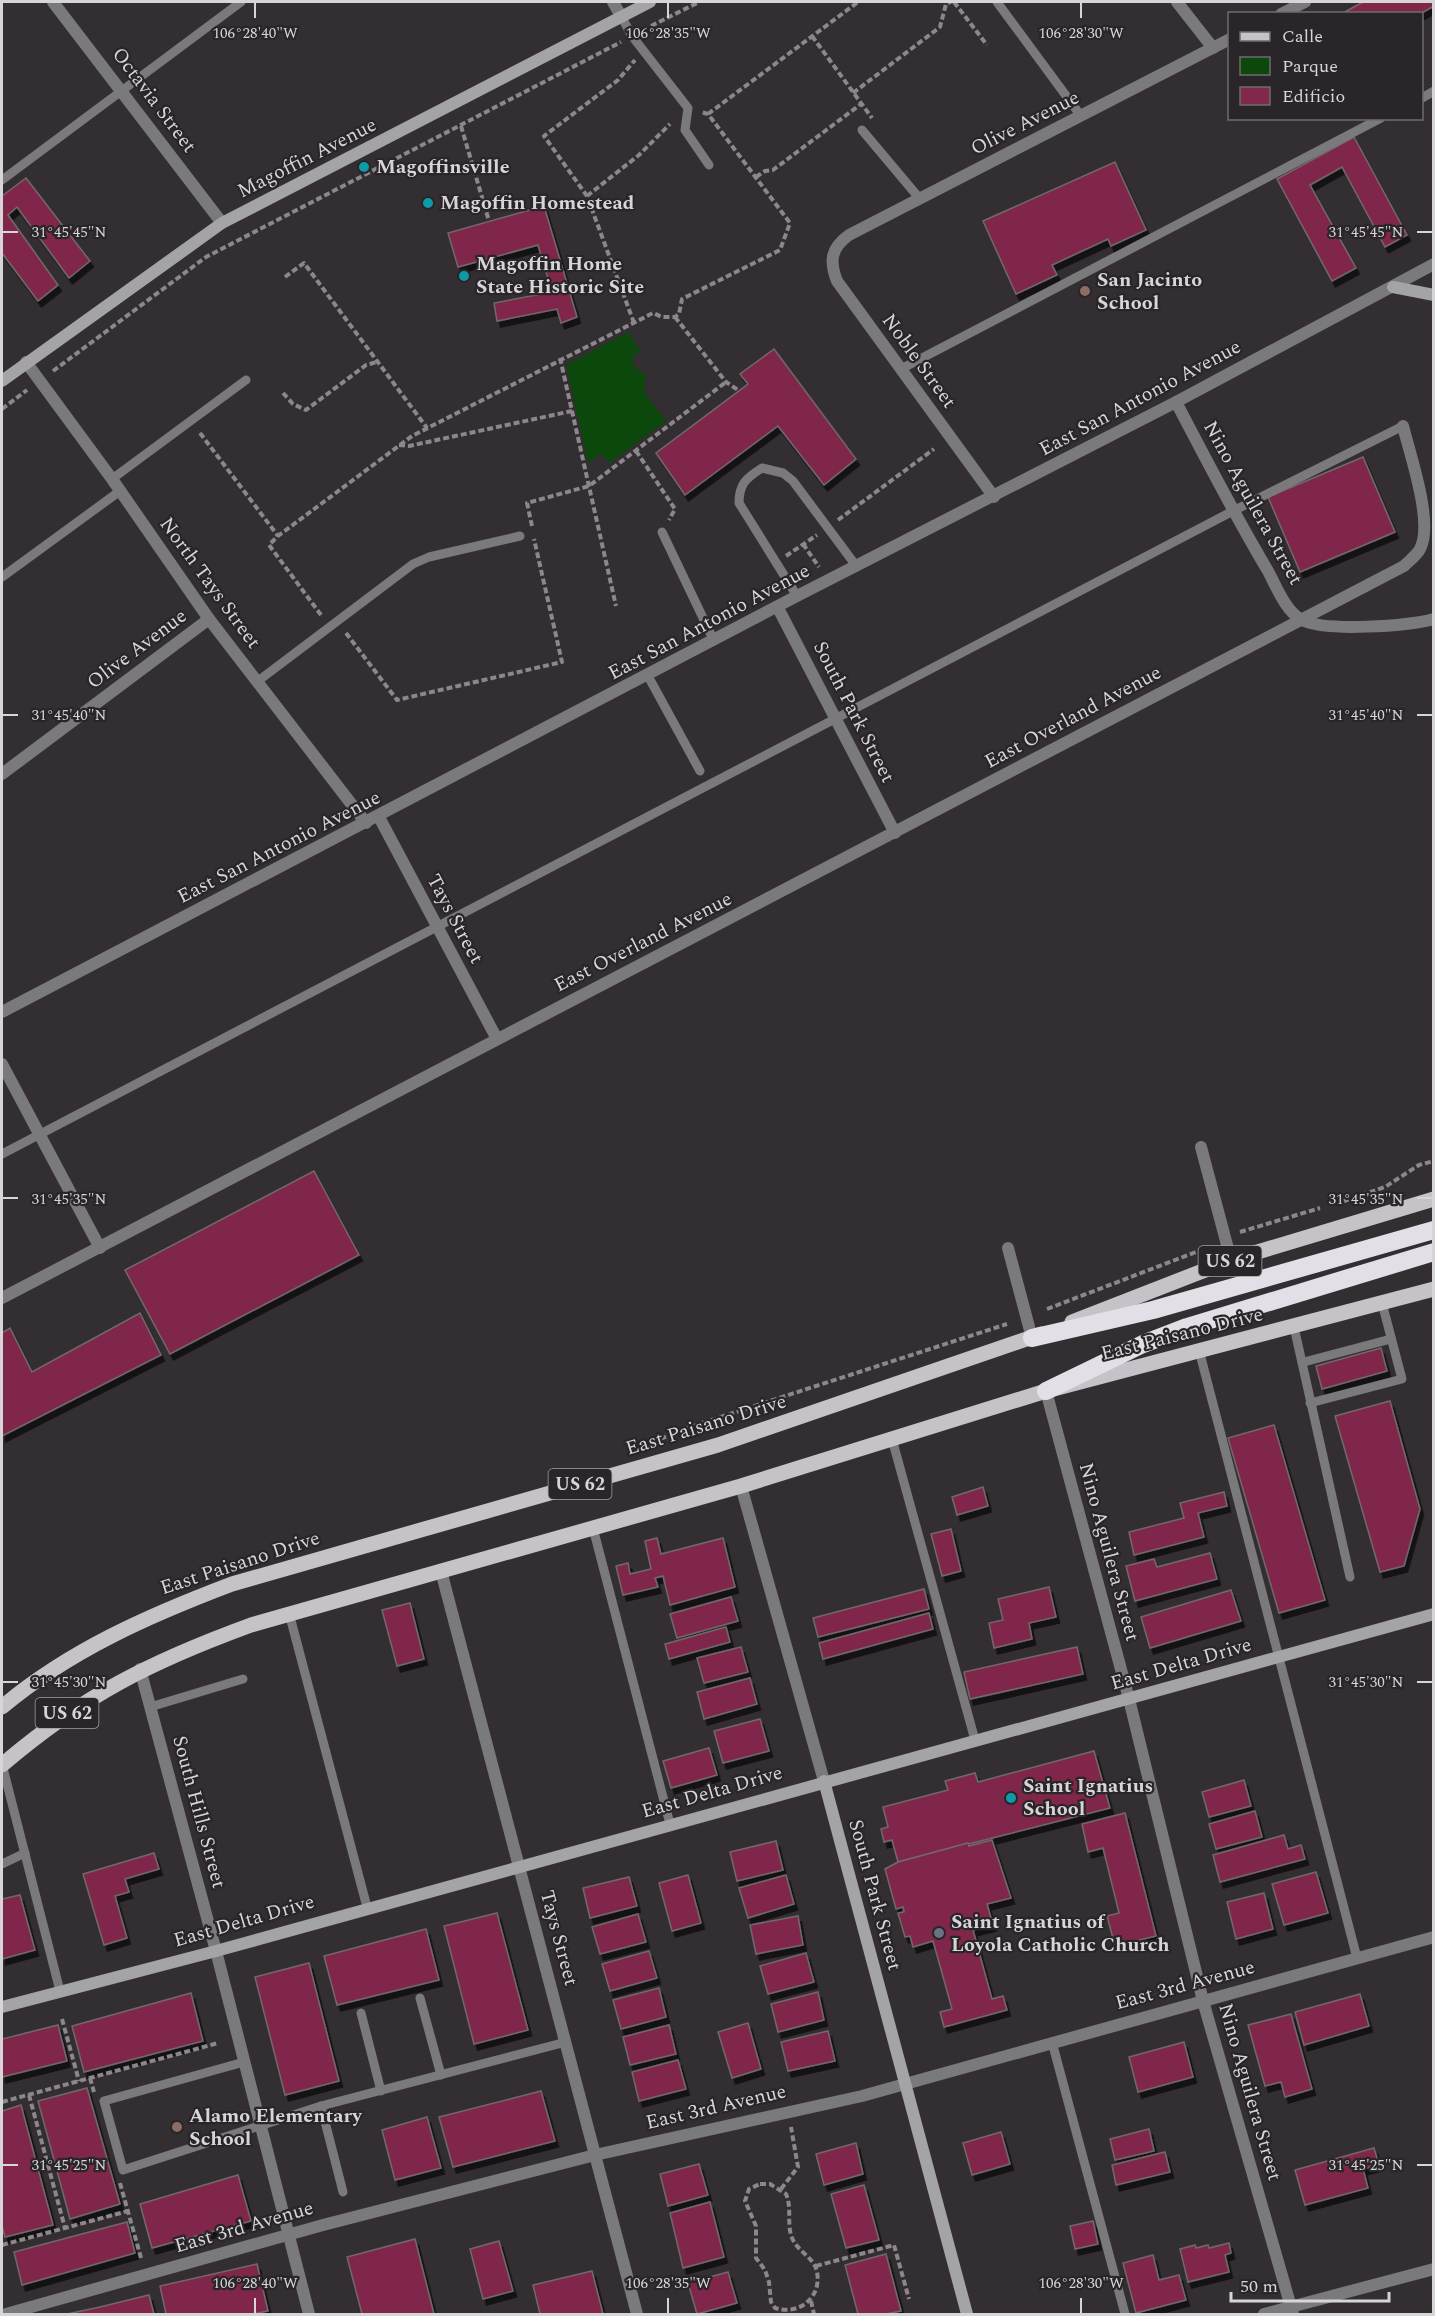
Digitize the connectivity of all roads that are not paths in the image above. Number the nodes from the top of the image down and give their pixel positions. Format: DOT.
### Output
graph roads {
  1 [pos="53,2"];
  2 [pos="241,2"];
  3 [pos="613,2"];
  4 [pos="650,2"];
  5 [pos="997,2"];
  6 [pos="1177,2"];
  7 [pos="1305,2"];
  8 [pos="1285,12"];
  9 [pos="621,16"];
  10 [pos="1228,40"];
  11 [pos="1213,48"];
  12 [pos="121,90"];
  13 [pos="1081,116"];
  14 [pos="1378,120"];
  15 [pos="862,130"];
  16 [pos="708,165"];
  17 [pos="2,180"];
  18 [pos="920,199"];
  19 [pos="222,223"];
  20 [pos="838,243"];
  21 [pos="1434,264"];
  22 [pos="1393,288"];
  23 [pos="1434,295"];
  24 [pos="26,362"];
  25 [pos="901,369"];
  26 [pos="246,380"];
  27 [pos="2,381"];
  28 [pos="1176,402"];
  29 [pos="1403,426"];
  30 [pos="112,479"];
  31 [pos="120,491"];
  32 [pos="994,497"];
  33 [pos="1233,511"];
  34 [pos="662,532"];
  35 [pos="520,536"];
  36 [pos="857,567"];
  37 [pos="2,578"];
  38 [pos="797,596"];
  39 [pos="778,608"];
  40 [pos="209,619"];
  41 [pos="1301,619"];
  42 [pos="1434,619"];
  43 [pos="714,641"];
  44 [pos="648,676"];
  45 [pos="258,681"];
  46 [pos="836,720"];
  47 [pos="700,771"];
  48 [pos="2,774"];
  49 [pos="379,817"];
  50 [pos="366,823"];
  51 [pos="895,833"];
  52 [pos="436,925"];
  53 [pos="2,1012"];
  54 [pos="497,1039"];
  55 [pos="2,1064"];
  56 [pos="39,1134"];
  57 [pos="1201,1147"];
  58 [pos="2,1154"];
  59 [pos="1434,1199"];
  60 [pos="1434,1230"];
  61 [pos="100,1248"];
  62 [pos="1008,1248"];
  63 [pos="1434,1252"];
  64 [pos="1231,1260"];
  65 [pos="1434,1289"];
  66 [pos="2,1298"];
  67 [pos="1382,1304"];
  68 [pos="1294,1327"];
  69 [pos="1032,1338"];
  70 [pos="1391,1339"];
  71 [pos="1199,1350"];
  72 [pos="1304,1362"];
  73 [pos="1379,1374"];
  74 [pos="1343,1383"];
  75 [pos="1382,1384"];
  76 [pos="1046,1391"];
  77 [pos="1346,1394"];
  78 [pos="1310,1403"];
  79 [pos="892,1439"];
  80 [pos="741,1486"];
  81 [pos="593,1528"];
  82 [pos="441,1571"];
  83 [pos="1350,1577"];
  84 [pos="289,1613"];
  85 [pos="1434,1614"];
  86 [pos="1278,1657"];
  87 [pos="140,1670"];
  88 [pos="243,1679"];
  89 [pos="1129,1699"];
  90 [pos="2,1707"];
  91 [pos="150,1707"];
  92 [pos="975,1740"];
  93 [pos="2,1765"];
  94 [pos="824,1781"];
  95 [pos="670,1824"];
  96 [pos="25,1853"];
  97 [pos="2,1864"];
  98 [pos="520,1867"];
  99 [pos="367,1907"];
  100 [pos="1434,1937"];
  101 [pos="216,1951"];
  102 [pos="1357,1958"];
  103 [pos="60,1991"];
  104 [pos="420,1998"];
  105 [pos="1203,2001"];
  106 [pos="2,2007"];
  107 [pos="361,2013"];
  108 [pos="566,2042"];
  109 [pos="1052,2042"];
  110 [pos="244,2062"];
  111 [pos="441,2075"];
  112 [pos="905,2084"];
  113 [pos="381,2091"];
  114 [pos="321,2106"];
  115 [pos="262,2127"];
  116 [pos="595,2154"];
  117 [pos="343,2192"];
  118 [pos="288,2235"];
  119 [pos="1434,2269"];
  120 [pos="1292,2311"];
  121 [pos="6,2314"];
  122 [pos="309,2314"];
  123 [pos="637,2314"];
  124 [pos="967,2314"];
  125 [pos="1125,2314"];
  126 [pos="1264,2314"];
  1 -- 12 [label="street, Octavia Street"];
  2 -- 12 [label="lane"];
  3 -- 9 [label="street"];
  4 -- 9 [label="street, Magoffin Avenue"];
  5 -- 13 [label="lane"];
  6 -- 11 [label="street"];
  7 -- 8 [label="street"];
  9 -- 16 [label="lane"];
  9 -- 19 [label="street, Magoffin Avenue"];
  10 -- 11 [label="street, Olive Avenue"];
  11 -- 13 [label="street, Olive Avenue"];
  12 -- 17 [label="lane"];
  12 -- 19 [label="street, Octavia Street"];
  13 -- 18 [label="street, Olive Avenue"];
  14 -- 25 [label="lane"];
  15 -- 18 [label="lane"];
  18 -- 20 [label="street, Olive Avenue"];
  19 -- 24 [label="street, Magoffin Avenue"];
  20 -- 25 [label="street, Noble Street"];
  21 -- 22 [label="street, East San Antonio Avenue"];
  22 -- 23 [label="street"];
  22 -- 28 [label="street, East San Antonio Avenue"];
  24 -- 27 [label="street, Magoffin Avenue"];
  24 -- 30 [label="street, North Tays Street"];
  25 -- 32 [label="street, Noble Street"];
  26 -- 30 [label="lane"];
  28 -- 32 [label="street, East San Antonio Avenue"];
  28 -- 33 [label="street, Nino Aguilera Street"];
  29 -- 33 [label="lane"];
  29 -- 41 [label="street, East Overland Avenue"];
  30 -- 31 [label="street, North Tays Street"];
  31 -- 37 [label="lane"];
  31 -- 40 [label="street, North Tays Street"];
  32 -- 36 [label="street, East San Antonio Avenue"];
  33 -- 41 [label="street, Nino Aguilera Street"];
  33 -- 46 [label="lane"];
  34 -- 43 [label="lane"];
  35 -- 45 [label="lane"];
  36 -- 38 [label="street, East San Antonio Avenue"];
  36 -- 38 [label="lane"];
  38 -- 39 [label="street, East San Antonio Avenue"];
  39 -- 43 [label="street, East San Antonio Avenue"];
  39 -- 46 [label="street, South Park Street"];
  40 -- 45 [label="street, North Tays Street"];
  40 -- 48 [label="street, Olive Avenue"];
  41 -- 42 [label="street"];
  41 -- 51 [label="street, East Overland Avenue"];
  43 -- 44 [label="street, East San Antonio Avenue"];
  44 -- 47 [label="lane"];
  44 -- 49 [label="street, East San Antonio Avenue"];
  45 -- 50 [label="street, North Tays Street"];
  46 -- 51 [label="street, South Park Street"];
  46 -- 52 [label="lane"];
  49 -- 50 [label="street, East San Antonio Avenue"];
  49 -- 52 [label="street, Tays Street"];
  50 -- 53 [label="street, East San Antonio Avenue"];
  51 -- 54 [label="street, East Overland Avenue"];
  52 -- 54 [label="street, Tays Street"];
  52 -- 56 [label="lane"];
  54 -- 61 [label="street, East Overland Avenue"];
  55 -- 56 [label="street"];
  56 -- 58 [label="lane"];
  56 -- 61 [label="street"];
  57 -- 64 [label="street"];
  59 -- 64 [label="main road, East Paisano Drive / US 62"];
  60 -- 69 [label="highway"];
  61 -- 66 [label="street, East Overland Avenue"];
  62 -- 69 [label="street"];
  63 -- 76 [label="highway"];
  64 -- 69 [label="main road, East Paisano Drive / US 62"];
  65 -- 67 [label="main road, East Paisano Drive / US 62"];
  67 -- 68 [label="main road, East Paisano Drive / US 62"];
  67 -- 70 [label="lane"];
  68 -- 71 [label="main road, East Paisano Drive / US 62"];
  68 -- 72 [label="lane"];
  69 -- 90 [label="main road, East Paisano Drive / US 62"];
  70 -- 72 [label="lane"];
  70 -- 75 [label="lane"];
  71 -- 76 [label="main road, East Paisano Drive / US 62"];
  71 -- 86 [label="lane"];
  72 -- 78 [label="lane"];
  73 -- 75 [label="lane"];
  74 -- 77 [label="lane"];
  75 -- 77 [label="lane"];
  76 -- 79 [label="main road, East Paisano Drive / US 62"];
  76 -- 89 [label="street, Nino Aguilera Street"];
  77 -- 78 [label="lane"];
  78 -- 83 [label="lane"];
  79 -- 80 [label="main road, East Paisano Drive / US 62"];
  79 -- 92 [label="lane"];
  80 -- 81 [label="main road, East Paisano Drive / US 62"];
  80 -- 94 [label="street, South Park Street"];
  81 -- 82 [label="main road, East Paisano Drive / US 62"];
  81 -- 95 [label="lane"];
  82 -- 84 [label="main road, East Paisano Drive / US 62"];
  82 -- 98 [label="street, Tays Street"];
  84 -- 87 [label="main road, East Paisano Drive / US 62"];
  84 -- 99 [label="lane"];
  85 -- 86 [label="street, East Delta Drive"];
  86 -- 89 [label="street, East Delta Drive"];
  86 -- 102 [label="lane"];
  87 -- 91 [label="street, South Hills Street"];
  87 -- 93 [label="main road, East Paisano Drive / US 62"];
  88 -- 91 [label="lane"];
  89 -- 92 [label="street, East Delta Drive"];
  89 -- 105 [label="street, Nino Aguilera Street"];
  91 -- 101 [label="street, South Hills Street"];
  92 -- 94 [label="street, East Delta Drive"];
  93 -- 96 [label="lane"];
  94 -- 95 [label="street, East Delta Drive"];
  94 -- 112 [label="street, South Park Street"];
  95 -- 98 [label="street, East Delta Drive"];
  96 -- 97 [label="lane"];
  96 -- 103 [label="lane"];
  98 -- 99 [label="street, East Delta Drive"];
  98 -- 108 [label="street, Tays Street"];
  99 -- 101 [label="street, East Delta Drive"];
  100 -- 102 [label="street, East 3rd Avenue"];
  101 -- 103 [label="street, East Delta Drive"];
  101 -- 110 [label="street, South Hills Street"];
  102 -- 105 [label="street, East 3rd Avenue"];
  103 -- 106 [label="street, East Delta Drive"];
  104 -- 111 [label="lane"];
  105 -- 109 [label="street, East 3rd Avenue"];
  105 -- 120 [label="street, Nino Aguilera Street"];
  107 -- 113 [label="lane"];
  108 -- 111 [label="lane"];
  108 -- 116 [label="street, Tays Street"];
  109 -- 112 [label="street, East 3rd Avenue"];
  109 -- 125 [label="lane"];
  110 -- 115 [label="street, South Hills Street"];
  110 -- 115 [label="lane"];
  111 -- 113 [label="lane"];
  112 -- 116 [label="street, East 3rd Avenue"];
  112 -- 124 [label="street, South Park Street"];
  113 -- 114 [label="lane"];
  114 -- 115 [label="lane"];
  114 -- 117 [label="lane"];
  115 -- 118 [label="street, South Hills Street"];
  116 -- 118 [label="street, East 3rd Avenue"];
  116 -- 123 [label="street, Tays Street"];
  118 -- 121 [label="street, East 3rd Avenue"];
  118 -- 122 [label="street, South Hills Street"];
  119 -- 120 [label="street"];
  120 -- 126 [label="street"];
}
